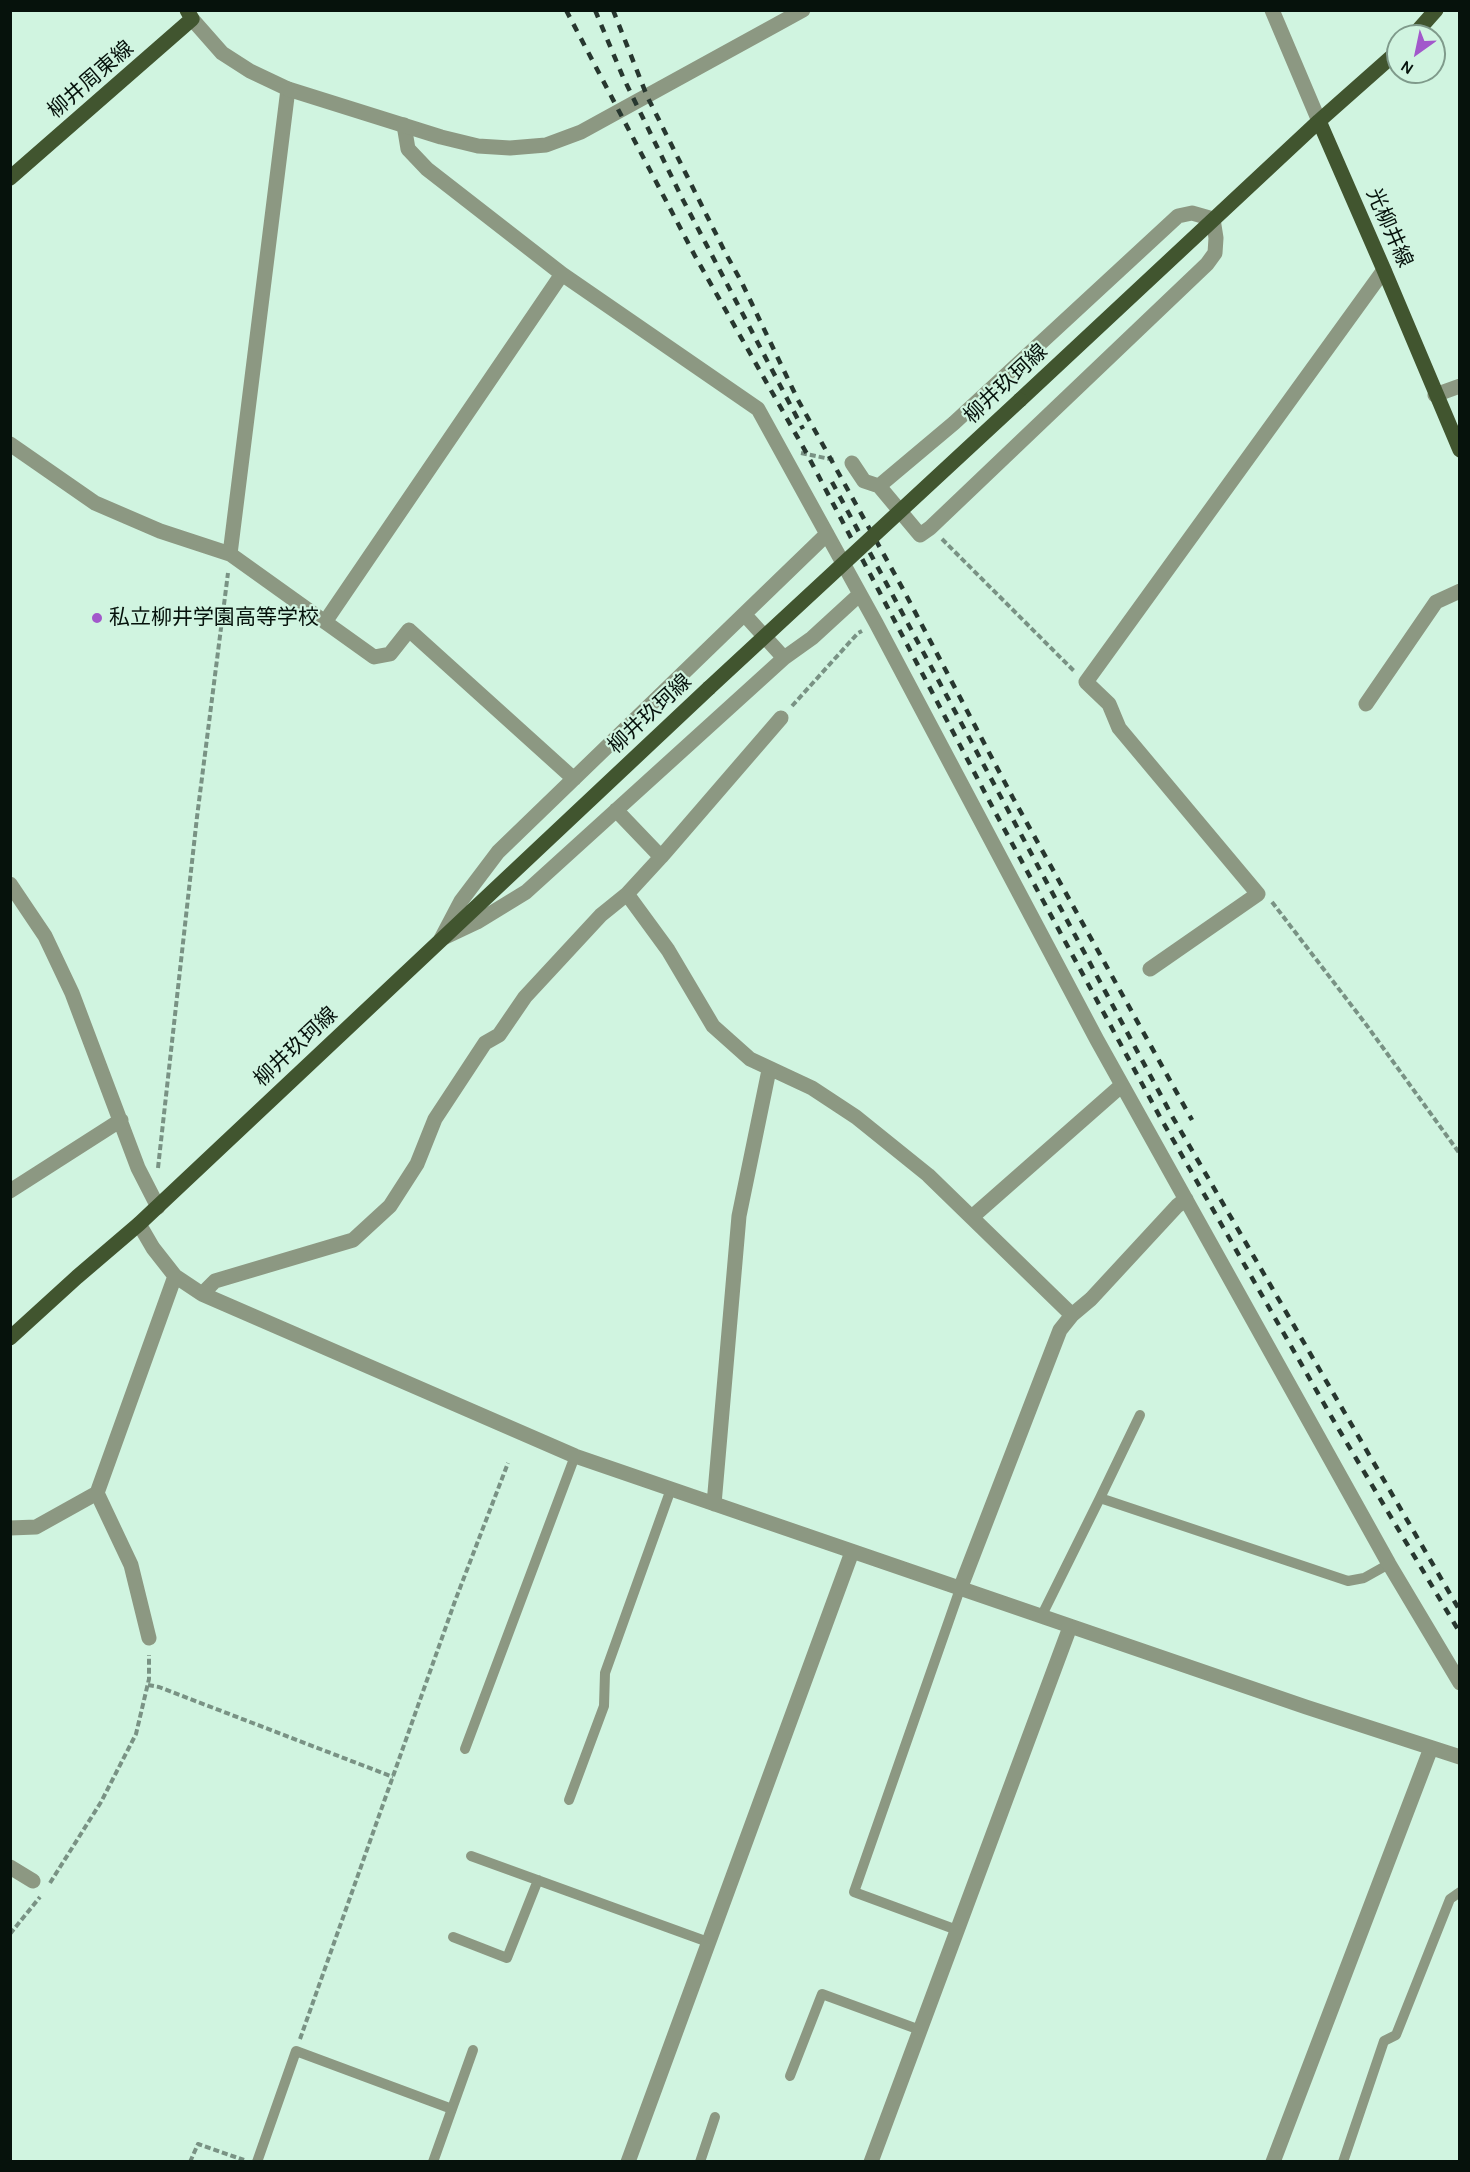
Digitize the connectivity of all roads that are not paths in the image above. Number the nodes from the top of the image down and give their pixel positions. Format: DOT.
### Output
graph roads {
  1 [pos="803,10"];
  2 [pos="1272,10"];
  3 [pos="1436,10"];
  4 [pos="190,14"];
  5 [pos="1424,24"];
  6 [pos="1386,62"];
  7 [pos="288,89"];
  8 [pos="1319,121"];
  9 [pos="404,125"];
  10 [pos="10,178"];
  11 [pos="1213,219"];
  12 [pos="1384,270"];
  13 [pos="562,274"];
  14 [pos="1460,386"];
  15 [pos="1435,395"];
  16 [pos="10,444"];
  17 [pos="1460,450"];
  18 [pos="852,463"];
  19 [pos="879,486"];
  20 [pos="827,534"];
  21 [pos="230,554"];
  22 [pos="1460,591"];
  23 [pos="860,594"];
  24 [pos="744,614"];
  25 [pos="326,622"];
  26 [pos="784,658"];
  27 [pos="1366,704"];
  28 [pos="781,718"];
  29 [pos="574,778"];
  30 [pos="616,810"];
  31 [pos="661,857"];
  32 [pos="10,884"];
  33 [pos="627,894"];
  34 [pos="441,939"];
  35 [pos="1150,969"];
  36 [pos="769,1070"];
  37 [pos="1122,1085"];
  38 [pos="121,1120"];
  39 [pos="10,1191"];
  40 [pos="1186,1199"];
  41 [pos="158,1207"];
  42 [pos="972,1217"];
  43 [pos="139,1224"];
  44 [pos="175,1276"];
  45 [pos="202,1294"];
  46 [pos="1072,1315"];
  47 [pos="10,1338"];
  48 [pos="1140,1414"];
  49 [pos="575,1456"];
  50 [pos="671,1489"];
  51 [pos="97,1493"];
  52 [pos="1101,1498"];
  53 [pos="714,1504"];
  54 [pos="10,1528"];
  55 [pos="852,1552"];
  56 [pos="1389,1564"];
  57 [pos="960,1589"];
  58 [pos="1041,1617"];
  59 [pos="1070,1627"];
  60 [pos="149,1638"];
  61 [pos="1460,1683"];
  62 [pos="1431,1748"];
  63 [pos="465,1749"];
  64 [pos="1460,1757"];
  65 [pos="569,1800"];
  66 [pos="471,1856"];
  67 [pos="10,1867"];
  68 [pos="538,1880"];
  69 [pos="33,1881"];
  70 [pos="1460,1892"];
  71 [pos="957,1930"];
  72 [pos="453,1937"];
  73 [pos="708,1942"];
  74 [pos="920,2030"];
  75 [pos="473,2050"];
  76 [pos="790,2076"];
  77 [pos="452,2109"];
  78 [pos="716,2117"];
  79 [pos="257,2162"];
  80 [pos="433,2162"];
  81 [pos="627,2162"];
  82 [pos="700,2162"];
  83 [pos="871,2162"];
  84 [pos="1273,2162"];
  85 [pos="1342,2162"];
  1 -- 9 [label="street"];
  2 -- 8 [label="street"];
  3 -- 5 [label="main road"];
  4 -- 7 [label="street"];
  4 -- 10 [label="main road, 柳井周東線"];
  6 -- 8 [label="main road"];
  7 -- 9 [label="street"];
  7 -- 21 [label="street"];
  8 -- 11 [label="main road, 柳井玖珂線"];
  8 -- 12 [label="main road, 光柳井線"];
  9 -- 13 [label="street"];
  11 -- 19 [label="street"];
  11 -- 19 [label="street"];
  11 -- 34 [label="main road, 柳井玖珂線, bridge"];
  12 -- 15 [label="main road, 光柳井線"];
  12 -- 35 [label="street"];
  13 -- 20 [label="street"];
  13 -- 25 [label="street"];
  14 -- 15 [label="street"];
  15 -- 17 [label="main road, 光柳井線"];
  16 -- 21 [label="street"];
  18 -- 19 [label="street"];
  20 -- 23 [label="street"];
  20 -- 24 [label="street"];
  21 -- 25 [label="street"];
  22 -- 27 [label="street"];
  23 -- 26 [label="street"];
  23 -- 37 [label="street"];
  24 -- 26 [label="street"];
  24 -- 29 [label="street"];
  25 -- 29 [label="street"];
  26 -- 30 [label="street"];
  28 -- 31 [label="street"];
  29 -- 34 [label="street"];
  30 -- 31 [label="street"];
  30 -- 34 [label="street"];
  31 -- 33 [label="street"];
  32 -- 38 [label="street"];
  33 -- 36 [label="street"];
  33 -- 45 [label="street"];
  34 -- 41 [label="main road, 柳井玖珂線"];
  36 -- 42 [label="street"];
  36 -- 53 [label="street"];
  37 -- 40 [label="street"];
  37 -- 42 [label="street"];
  38 -- 39 [label="street"];
  38 -- 41 [label="street"];
  40 -- 46 [label="street"];
  40 -- 56 [label="street"];
  41 -- 43 [label="main road, 柳井玖珂線"];
  42 -- 46 [label="street"];
  43 -- 44 [label="street"];
  43 -- 47 [label="main road, 柳井玖珂線"];
  44 -- 45 [label="street"];
  44 -- 51 [label="street"];
  45 -- 49 [label="street"];
  46 -- 57 [label="street"];
  48 -- 52 [label="lane"];
  49 -- 50 [label="street"];
  49 -- 63 [label="lane"];
  50 -- 53 [label="street"];
  50 -- 65 [label="lane"];
  51 -- 54 [label="street"];
  51 -- 60 [label="street"];
  52 -- 56 [label="lane"];
  52 -- 58 [label="lane"];
  53 -- 55 [label="street"];
  55 -- 57 [label="street"];
  55 -- 73 [label="street"];
  56 -- 61 [label="street"];
  57 -- 58 [label="street"];
  57 -- 71 [label="lane"];
  58 -- 59 [label="street"];
  59 -- 62 [label="street"];
  59 -- 71 [label="street"];
  62 -- 64 [label="street"];
  62 -- 84 [label="street"];
  66 -- 68 [label="lane"];
  67 -- 69 [label="street"];
  68 -- 72 [label="lane"];
  68 -- 73 [label="lane"];
  70 -- 85 [label="lane"];
  71 -- 74 [label="street"];
  73 -- 81 [label="street"];
  74 -- 76 [label="lane"];
  74 -- 83 [label="street"];
  75 -- 77 [label="lane"];
  77 -- 79 [label="lane"];
  77 -- 80 [label="lane"];
  78 -- 82 [label="lane"];
}
